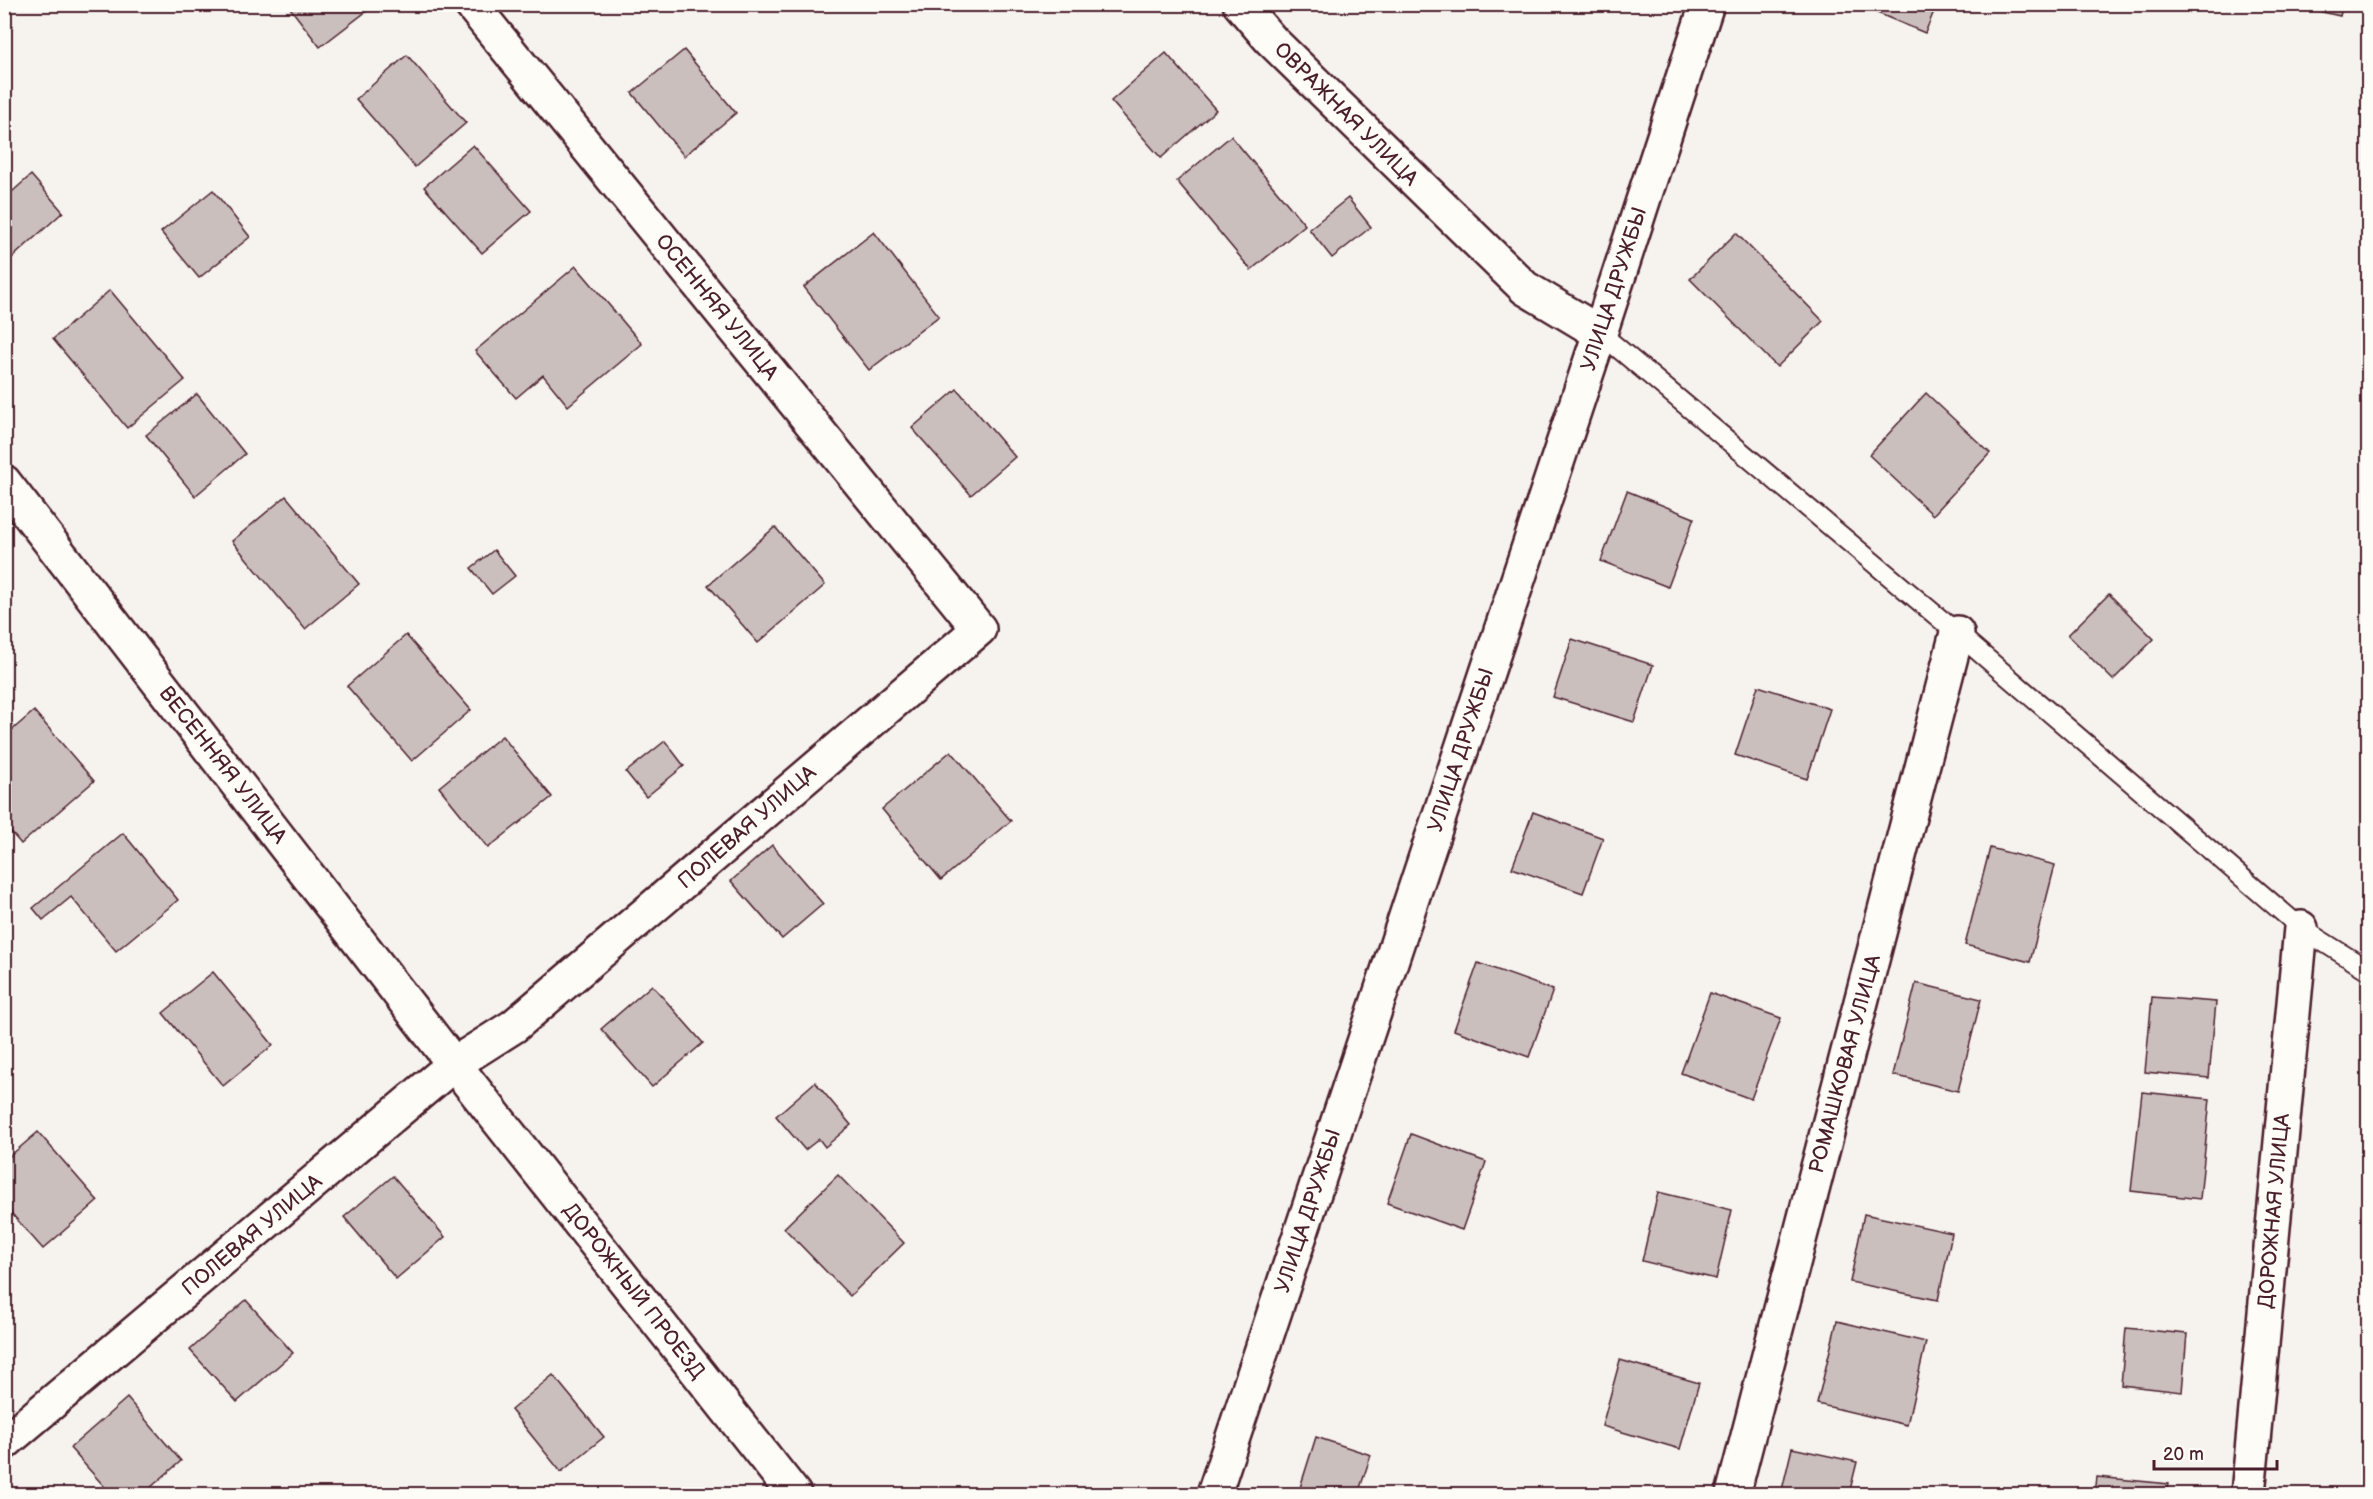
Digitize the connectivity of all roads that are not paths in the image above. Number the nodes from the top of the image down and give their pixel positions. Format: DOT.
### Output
graph roads {
  1 [pos="471,4"];
  2 [pos="1240,4"];
  3 [pos="1707,4"];
  4 [pos="1600,333"];
  5 [pos="8,493"];
  6 [pos="971,619"];
  7 [pos="1957,633"];
  8 [pos="2301,928"];
  9 [pos="2368,970"];
  10 [pos="456,1067"];
  11 [pos="28,1424"];
  12 [pos="789,1493"];
  13 [pos="1214,1494"];
  14 [pos="1733,1494"];
  15 [pos="2248,1494"];
  1 -- 6 [label="street, ОСЕННЯЯ УЛИЦА"];
  2 -- 4 [label="street, ОВРАЖНАЯ УЛИЦА"];
  3 -- 4 [label="street, УЛИЦА ДРУЖБЫ"];
  4 -- 7 [label="lane"];
  4 -- 13 [label="street, УЛИЦА ДРУЖБЫ"];
  5 -- 10 [label="street, ВЕСЕННЯЯ УЛИЦА"];
  6 -- 10 [label="street, ПОЛЕВАЯ УЛИЦА"];
  7 -- 8 [label="lane"];
  7 -- 14 [label="street, РОМАШКОВАЯ УЛИЦА"];
  8 -- 9 [label="lane"];
  8 -- 15 [label="street, ДОРОЖНАЯ УЛИЦА"];
  10 -- 11 [label="street, ПОЛЕВАЯ УЛИЦА"];
  10 -- 12 [label="street, ДОРОЖНЫЙ ПРОЕЗД"];
}
